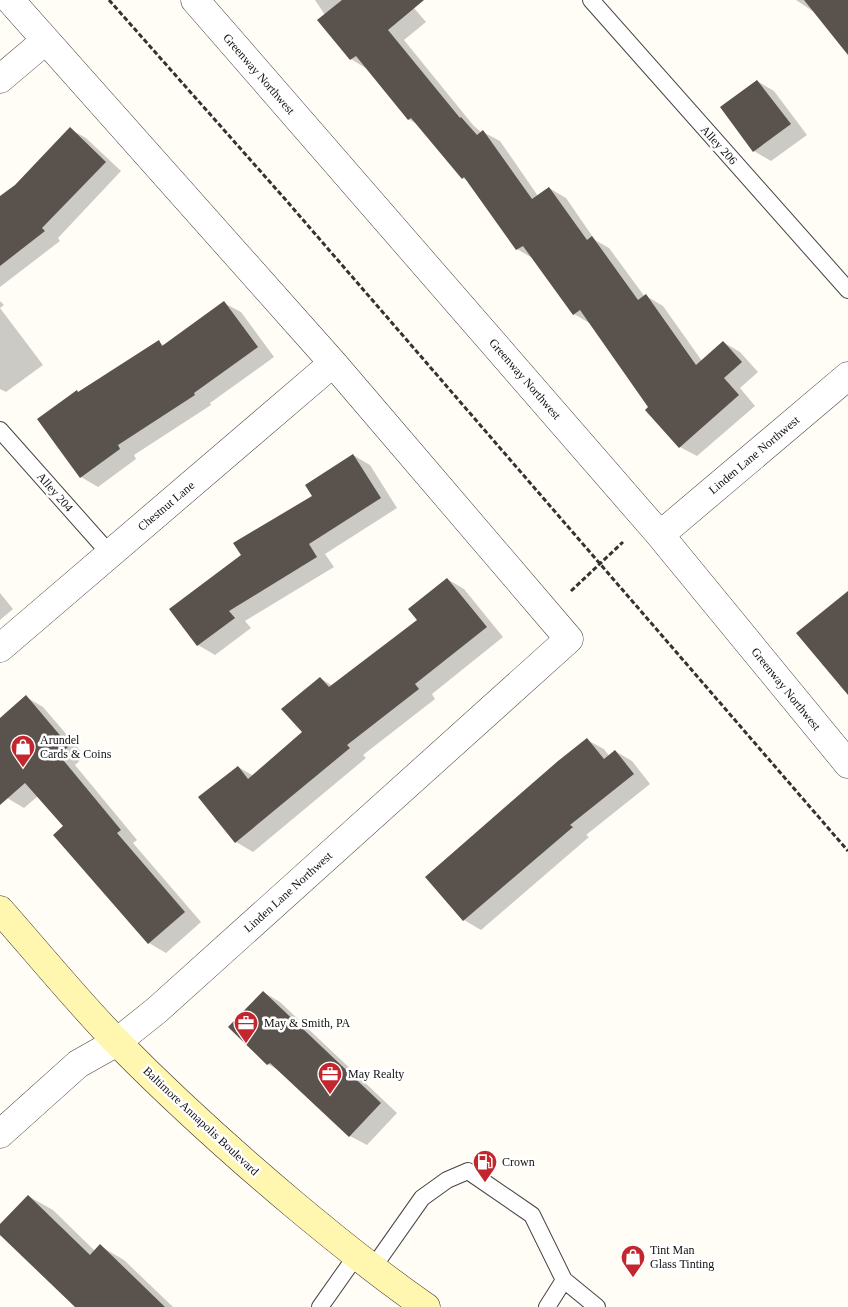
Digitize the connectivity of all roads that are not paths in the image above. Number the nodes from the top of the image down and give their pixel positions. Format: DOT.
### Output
graph roads {
  1 [pos="10,0"];
  2 [pos="196,0"];
  3 [pos="591,0"];
  4 [pos="45,41"];
  5 [pos="0,79"];
  6 [pos="848,290"];
  7 [pos="334,364"];
  8 [pos="848,376"];
  9 [pos="0,430"];
  10 [pos="653,526"];
  11 [pos="110,554"];
  12 [pos="0,648"];
  13 [pos="848,764"];
  14 [pos="0,910"];
  15 [pos="117,1042"];
  16 [pos="0,1134"];
  17 [pos="364,1262"];
  18 [pos="564,1280"];
  19 [pos="320,1307"];
  20 [pos="426,1307"];
  21 [pos="547,1307"];
  22 [pos="597,1307"];
  1 -- 4 [label="street"];
  2 -- 10 [label="street, Greenway Northwest"];
  3 -- 6 [label="lane, Alley 206"];
  4 -- 5 [label="street"];
  4 -- 7 [label="street"];
  7 -- 11 [label="street, Chestnut Lane"];
  7 -- 15 [label="street, Linden Lane Northwest"];
  8 -- 10 [label="street, Linden Lane Northwest"];
  9 -- 11 [label="lane, Alley 204"];
  10 -- 13 [label="street, Greenway Northwest"];
  11 -- 12 [label="street, Chestnut Lane"];
  14 -- 15 [label="main road, Baltimore Annapolis Boulevard"];
  15 -- 16 [label="street, Linden Lane Northwest"];
  15 -- 17 [label="main road, Baltimore Annapolis Boulevard"];
  17 -- 18 [label="lane"];
  17 -- 19 [label="lane"];
  17 -- 20 [label="main road, Baltimore Annapolis Boulevard"];
  18 -- 21 [label="lane"];
  18 -- 22 [label="lane"];
}
